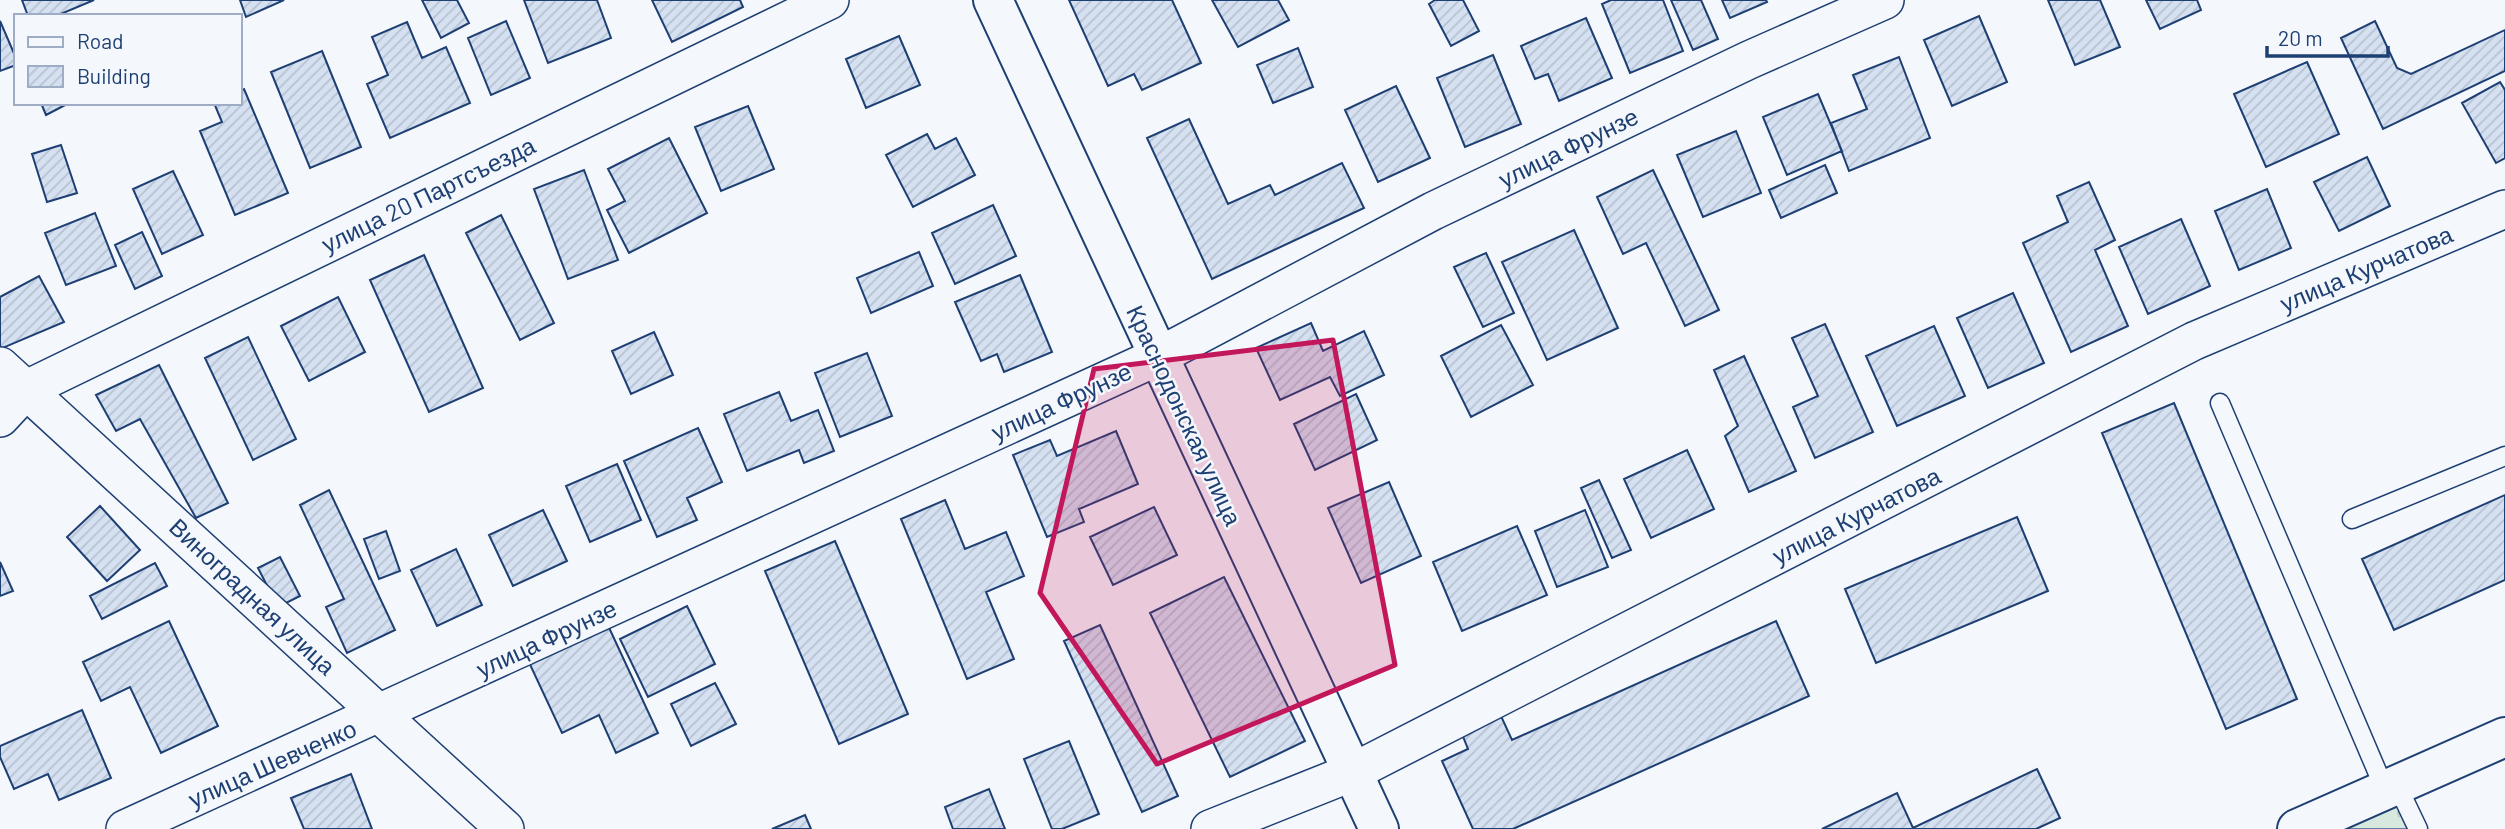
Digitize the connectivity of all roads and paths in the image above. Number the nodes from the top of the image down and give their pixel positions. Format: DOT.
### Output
graph roads {
  1 [pos="830,0"];
  2 [pos="993,0"];
  3 [pos="1885,0"];
  4 [pos="2505,209"];
  5 [pos="1157,356"];
  6 [pos="14,377"];
  7 [pos="2220,403"];
  8 [pos="0,418"];
  9 [pos="2505,456"];
  10 [pos="2352,519"];
  11 [pos="381,714"];
  12 [pos="2505,737"];
  13 [pos="1353,772"];
  14 [pos="2391,787"];
  15 [pos="125,829"];
  16 [pos="505,829"];
  17 [pos="1210,829"];
  18 [pos="1379,829"];
  19 [pos="2297,829"];
  20 [pos="2418,829"];
  1 -- 6 [label="street, улица 20 Партсъезда"];
  2 -- 5 [label="street, Краснодонская улица"];
  3 -- 5 [label="street, улица Фрунзе"];
  4 -- 13 [label="street, улица Курчатова"];
  5 -- 11 [label="street, улица Фрунзе"];
  5 -- 13 [label="street, Краснодонская улица"];
  6 -- 8 [label="street"];
  6 -- 11 [label="street, Виноградная улица"];
  7 -- 14 [label="lane"];
  9 -- 10 [label="lane"];
  11 -- 15 [label="street, улица Шевченко"];
  11 -- 16 [label="street, Виноградная улица"];
  12 -- 14 [label="street"];
  13 -- 17 [label="street, улица Курчатова"];
  13 -- 18 [label="street, Краснодонская улица"];
  14 -- 19 [label="street"];
  14 -- 20 [label="lane"];
}
